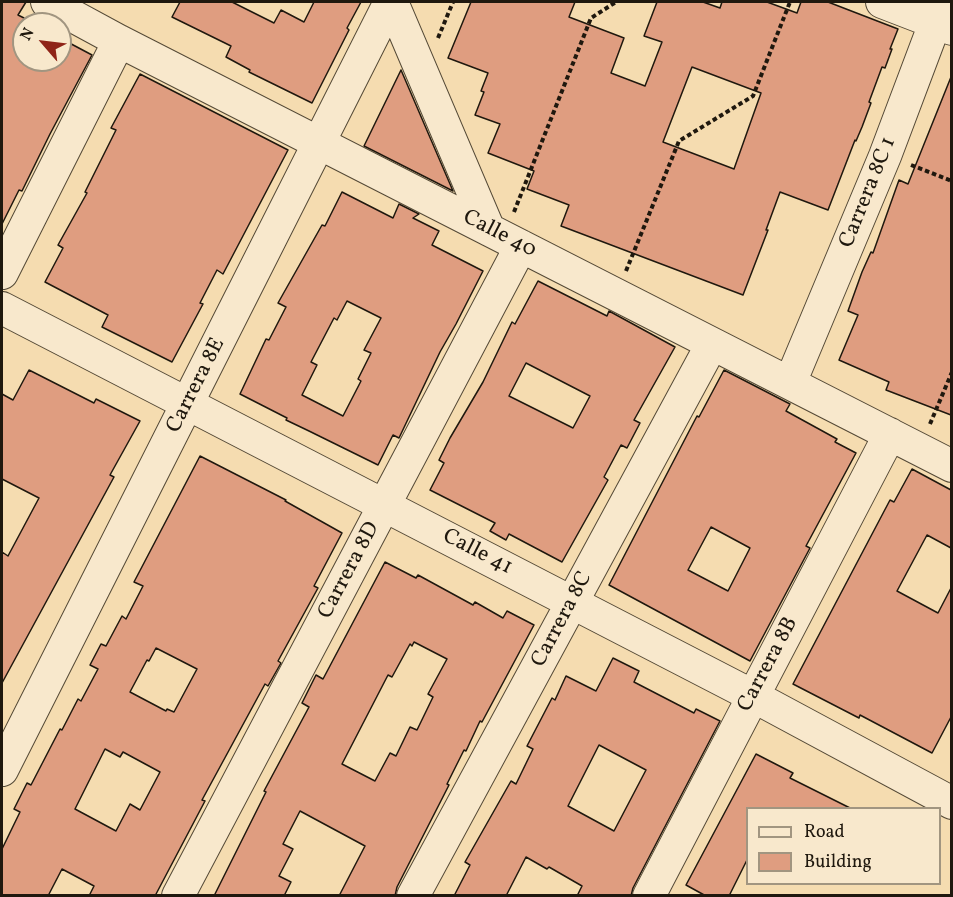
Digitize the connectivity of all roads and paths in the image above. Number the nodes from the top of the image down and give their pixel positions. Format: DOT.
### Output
graph roads {
  1 [pos="47,2"];
  2 [pos="391,2"];
  3 [pos="616,2"];
  4 [pos="790,2"];
  5 [pos="882,2"];
  6 [pos="943,18"];
  7 [pos="119,41"];
  8 [pos="318,143"];
  9 [pos="885,156"];
  10 [pos="951,181"];
  11 [pos="505,238"];
  12 [pos="2,273"];
  13 [pos="617,294"];
  14 [pos="2,308"];
  15 [pos="712,344"];
  16 [pos="951,372"];
  17 [pos="790,383"];
  18 [pos="188,404"];
  19 [pos="890,434"];
  20 [pos="920,450"];
  21 [pos="951,466"];
  22 [pos="385,506"];
  23 [pos="572,603"];
  24 [pos="753,696"];
  25 [pos="2,770"];
  26 [pos="949,795"];
  27 [pos="178,896"];
  28 [pos="413,896"];
  29 [pos="648,896"];
  1 -- 7 [label="street, Calle 40"];
  2 -- 8 [label="street, Carrera 8E"];
  2 -- 11 [label="street"];
  3 -- 11 [label="path"];
  4 -- 13 [label="path"];
  5 -- 6 [label="street"];
  6 -- 9 [label="street, Carrera 8C 1"];
  7 -- 8 [label="street, Calle 40"];
  7 -- 12 [label="street"];
  8 -- 11 [label="street, Calle 40"];
  8 -- 18 [label="street, Carrera 8E"];
  9 -- 10 [label="path"];
  9 -- 17 [label="street, Carrera 8C 1"];
  11 -- 13 [label="street, Calle 40"];
  11 -- 22 [label="street, Carrera 8D"];
  13 -- 15 [label="street, Calle 40"];
  14 -- 18 [label="street, Calle 41"];
  15 -- 17 [label="street, Calle 40"];
  15 -- 23 [label="street, Carrera 8C"];
  16 -- 20 [label="path"];
  17 -- 19 [label="street, Calle 40"];
  18 -- 22 [label="street, Calle 41"];
  18 -- 25 [label="street, Carrera 8E"];
  19 -- 20 [label="street, Calle 40"];
  19 -- 24 [label="street, Carrera 8B"];
  20 -- 21 [label="street, Calle 40"];
  22 -- 23 [label="street, Calle 41"];
  22 -- 27 [label="street, Carrera 8D"];
  23 -- 24 [label="street, Calle 41"];
  23 -- 28 [label="street, Carrera 8C"];
  24 -- 26 [label="street, Calle 41"];
  24 -- 29 [label="street, Carrera 8B"];
}
